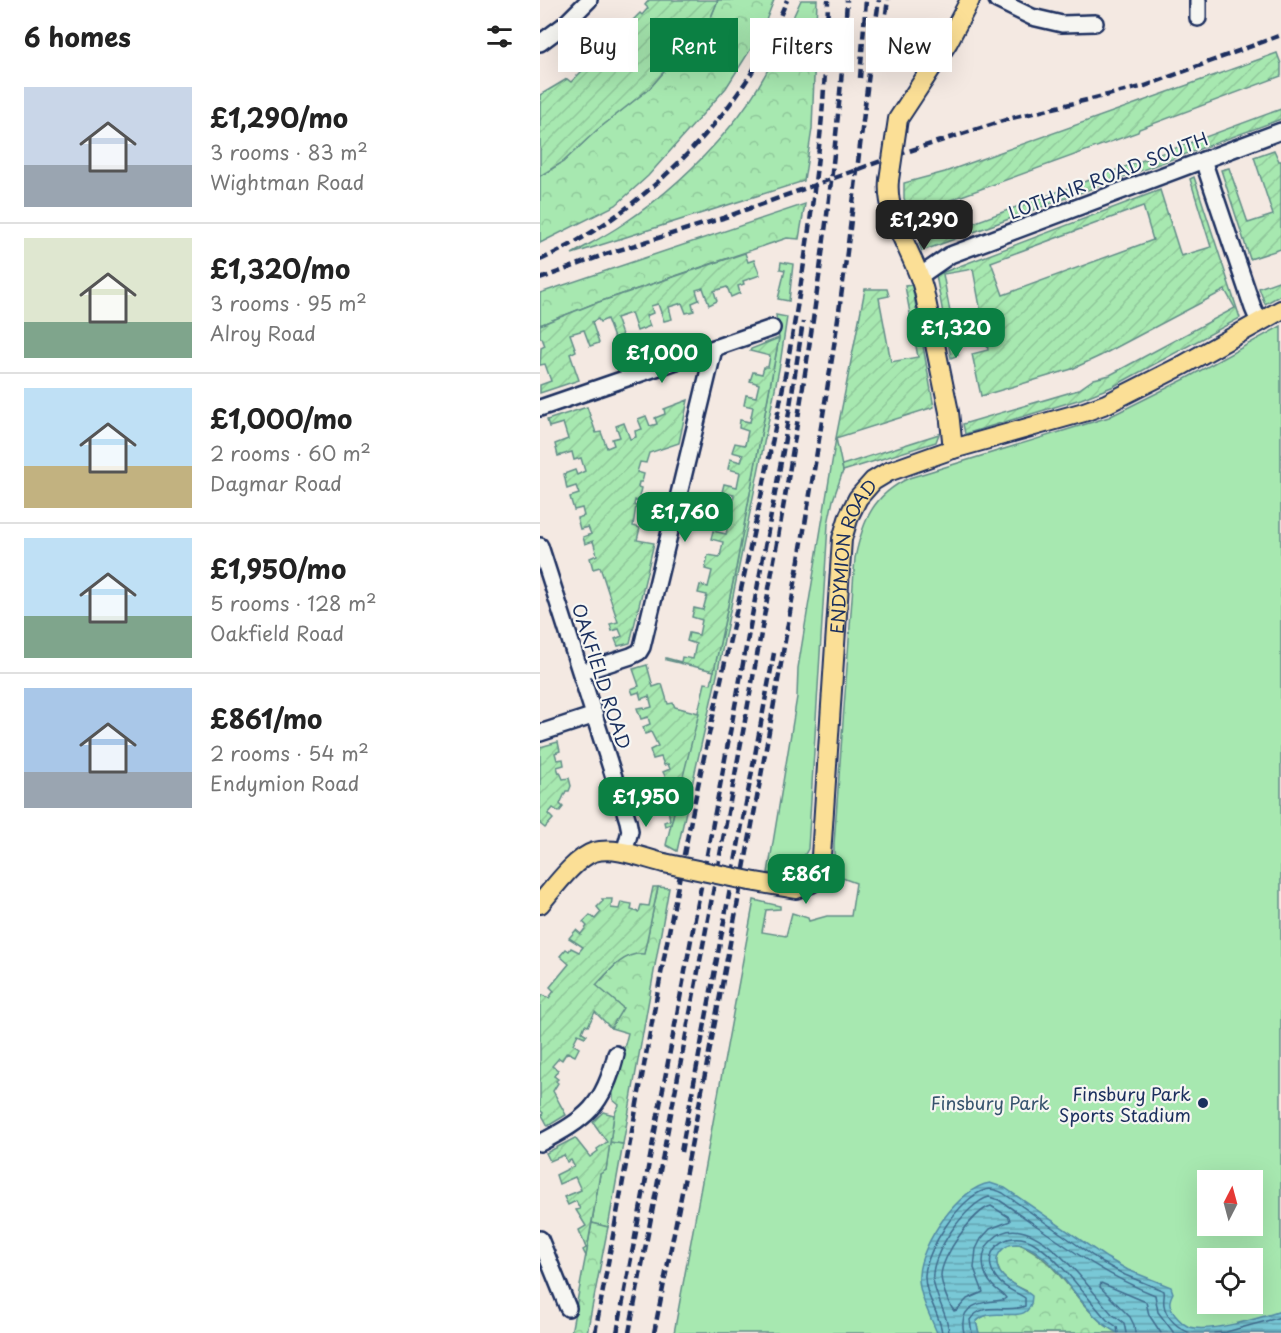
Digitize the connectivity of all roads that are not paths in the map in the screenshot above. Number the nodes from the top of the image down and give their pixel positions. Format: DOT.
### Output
graph roads {
  1 [pos="588,0"];
  2 [pos="970,0"];
  3 [pos="997,0"];
  4 [pos="1198,0"];
  5 [pos="1198,18"];
  6 [pos="1095,23"];
  7 [pos="540,43"];
  8 [pos="1281,131"];
  9 [pos="1203,160"];
  10 [pos="920,276"];
  11 [pos="1281,310"];
  12 [pos="1259,322"];
  13 [pos="772,328"];
  14 [pos="714,349"];
  15 [pos="540,408"];
  16 [pos="953,449"];
  17 [pos="540,546"];
  18 [pos="544,569"];
  19 [pos="582,672"];
  20 [pos="595,715"];
  21 [pos="540,733"];
  22 [pos="624,853"];
  23 [pos="540,904"];
  24 [pos="616,1054"];
  25 [pos="540,1143"];
  26 [pos="540,1239"];
  27 [pos="568,1308"];
  1 -- 7 [label="street"];
  2 -- 10 [label="main road, bridge"];
  3 -- 6 [label="street"];
  4 -- 5 [label="street"];
  8 -- 9 [label="street, LOTHAIR ROAD SOUTH"];
  9 -- 10 [label="street, LOTHAIR ROAD SOUTH"];
  9 -- 12 [label="street"];
  10 -- 16 [label="main road"];
  11 -- 12 [label="main road, ENDYMION ROAD"];
  12 -- 16 [label="main road, ENDYMION ROAD"];
  13 -- 14 [label="street"];
  14 -- 15 [label="street"];
  14 -- 19 [label="street"];
  16 -- 22 [label="main road, ENDYMION ROAD, bridge"];
  17 -- 18 [label="street, OAKFIELD ROAD"];
  18 -- 19 [label="street, OAKFIELD ROAD"];
  19 -- 20 [label="street, OAKFIELD ROAD"];
  20 -- 21 [label="street"];
  20 -- 22 [label="street, OAKFIELD ROAD"];
  22 -- 23 [label="main road, ENDYMION ROAD"];
  24 -- 25 [label="street"];
  26 -- 27 [label="street"];
}
